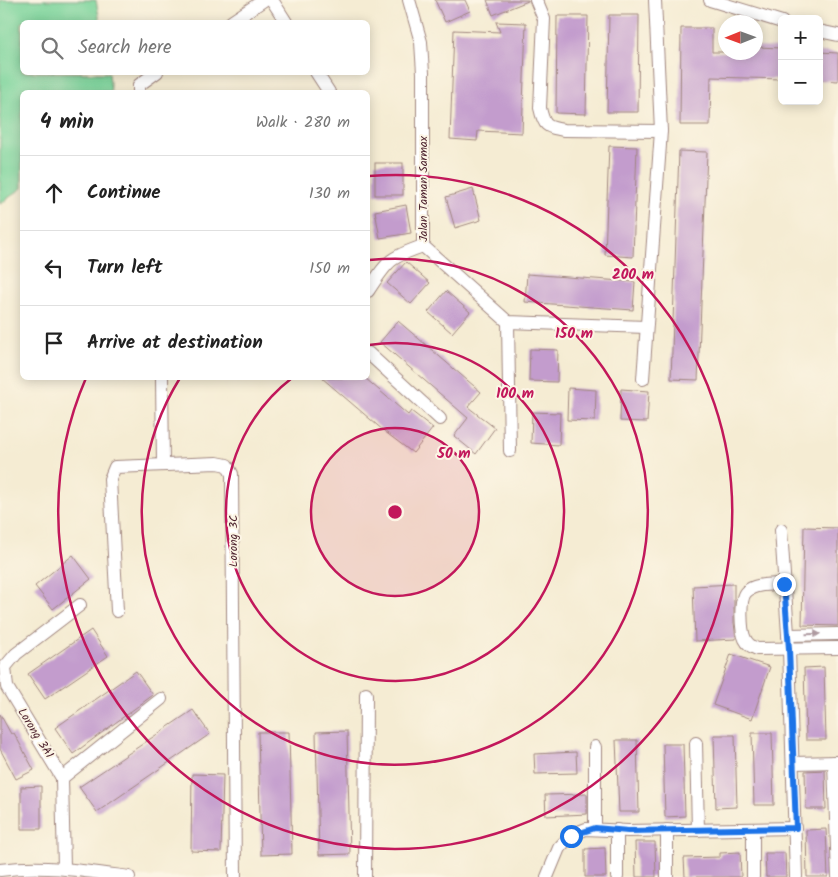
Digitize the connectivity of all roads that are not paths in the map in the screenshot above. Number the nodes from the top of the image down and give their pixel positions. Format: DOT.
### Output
graph roads {
  1 [pos="264,0"];
  2 [pos="272,0"];
  3 [pos="410,0"];
  4 [pos="536,0"];
  5 [pos="655,0"];
  6 [pos="710,0"];
  7 [pos="234,20"];
  8 [pos="285,20"];
  9 [pos="778,21"];
  10 [pos="823,32"];
  11 [pos="838,35"];
  12 [pos="153,75"];
  13 [pos="318,75"];
  14 [pos="139,90"];
  15 [pos="328,90"];
  16 [pos="661,131"];
  17 [pos="423,246"];
  18 [pos="370,288"];
  19 [pos="508,322"];
  20 [pos="646,327"];
  21 [pos="370,355"];
  22 [pos="644,379"];
  23 [pos="162,380"];
  24 [pos="440,419"];
  25 [pos="510,451"];
  26 [pos="163,464"];
  27 [pos="781,530"];
  28 [pos="784,584"];
  29 [pos="80,605"];
  30 [pos="117,612"];
  31 [pos="838,634"];
  32 [pos="788,635"];
  33 [pos="838,648"];
  34 [pos="789,649"];
  35 [pos="366,694"];
  36 [pos="161,699"];
  37 [pos="696,743"];
  38 [pos="596,747"];
  39 [pos="836,762"];
  40 [pos="793,763"];
  41 [pos="62,778"];
  42 [pos="595,828"];
  43 [pos="796,828"];
  44 [pos="753,829"];
  45 [pos="617,830"];
  46 [pos="667,830"];
  47 [pos="698,830"];
  48 [pos="64,868"];
  49 [pos="0,870"];
  50 [pos="129,877"];
  51 [pos="235,877"];
  52 [pos="365,877"];
  53 [pos="544,877"];
  54 [pos="617,877"];
  55 [pos="667,877"];
  56 [pos="753,877"];
  57 [pos="796,877"];
  58 [pos="838,877"];
  1 -- 7 [label="street"];
  2 -- 8 [label="street"];
  3 -- 17 [label="street, Jalan Taman Sarmax"];
  4 -- 16 [label="street"];
  5 -- 16 [label="street"];
  6 -- 9 [label="street"];
  10 -- 11 [label="street"];
  12 -- 14 [label="street"];
  13 -- 15 [label="street"];
  16 -- 20 [label="street"];
  17 -- 18 [label="street"];
  17 -- 19 [label="street, Jalan Taman Sarmax"];
  19 -- 20 [label="street"];
  19 -- 25 [label="street"];
  20 -- 22 [label="street"];
  21 -- 24 [label="street"];
  23 -- 26 [label="street"];
  26 -- 30 [label="street, Lorong 3C"];
  26 -- 51 [label="street, Lorong 3C"];
  27 -- 28 [label="street"];
  28 -- 32 [label="street"];
  28 -- 34 [label="street"];
  29 -- 41 [label="street, Lorong 3A1"];
  32 -- 31 [label="street, one-way"];
  32 -- 34 [label="street"];
  33 -- 34 [label="street"];
  34 -- 40 [label="street"];
  35 -- 52 [label="street"];
  36 -- 41 [label="street"];
  37 -- 47 [label="street"];
  38 -- 42 [label="street"];
  39 -- 40 [label="street"];
  39 -- 58 [label="street"];
  40 -- 43 [label="street"];
  41 -- 48 [label="street, Lorong 3A1"];
  42 -- 45 [label="street"];
  42 -- 53 [label="street"];
  43 -- 44 [label="street"];
  43 -- 57 [label="street"];
  44 -- 47 [label="street"];
  44 -- 56 [label="street"];
  45 -- 46 [label="street"];
  45 -- 54 [label="street"];
  46 -- 47 [label="street"];
  46 -- 55 [label="street"];
  48 -- 49 [label="street"];
  48 -- 50 [label="street"];
}
